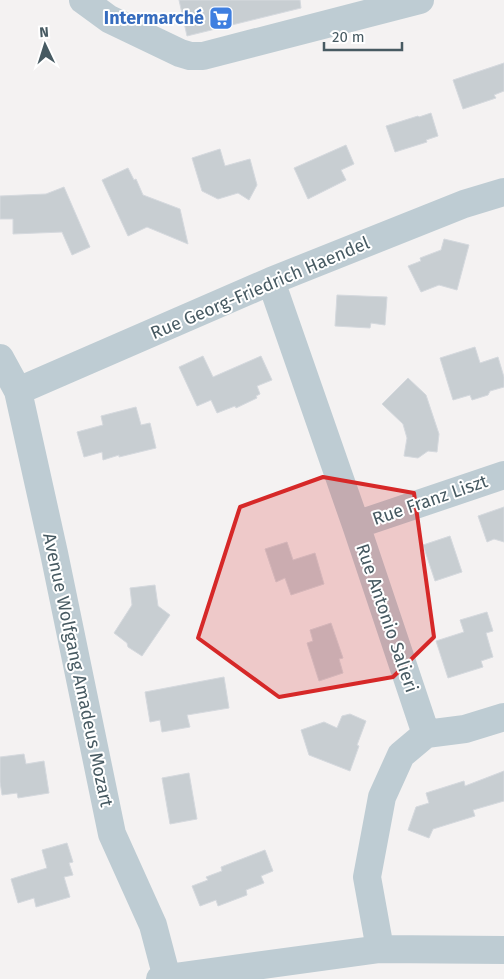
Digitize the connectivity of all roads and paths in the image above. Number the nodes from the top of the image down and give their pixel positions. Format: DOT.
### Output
graph roads {
  1 [pos="83,0"];
  2 [pos="420,0"];
  3 [pos="504,192"];
  4 [pos="271,281"];
  5 [pos="0,358"];
  6 [pos="18,391"];
  7 [pos="504,475"];
  8 [pos="356,525"];
  9 [pos="504,717"];
  10 [pos="426,734"];
  11 [pos="380,949"];
  12 [pos="504,950"];
  13 [pos="163,978"];
  1 -- 2 [label="street"];
  3 -- 4 [label="street, Rue Georg-Friedrich Haendel"];
  4 -- 6 [label="street, Rue Georg-Friedrich Haendel"];
  4 -- 8 [label="street, Rue Antonio Salieri"];
  5 -- 6 [label="street, Avenue Wolfgang Amadeus Mozart"];
  6 -- 13 [label="street, Avenue Wolfgang Amadeus Mozart"];
  7 -- 8 [label="street, Rue Franz Liszt"];
  8 -- 10 [label="street, Rue Antonio Salieri"];
  9 -- 10 [label="street"];
  10 -- 11 [label="street"];
  11 -- 12 [label="street"];
  11 -- 13 [label="street"];
}
